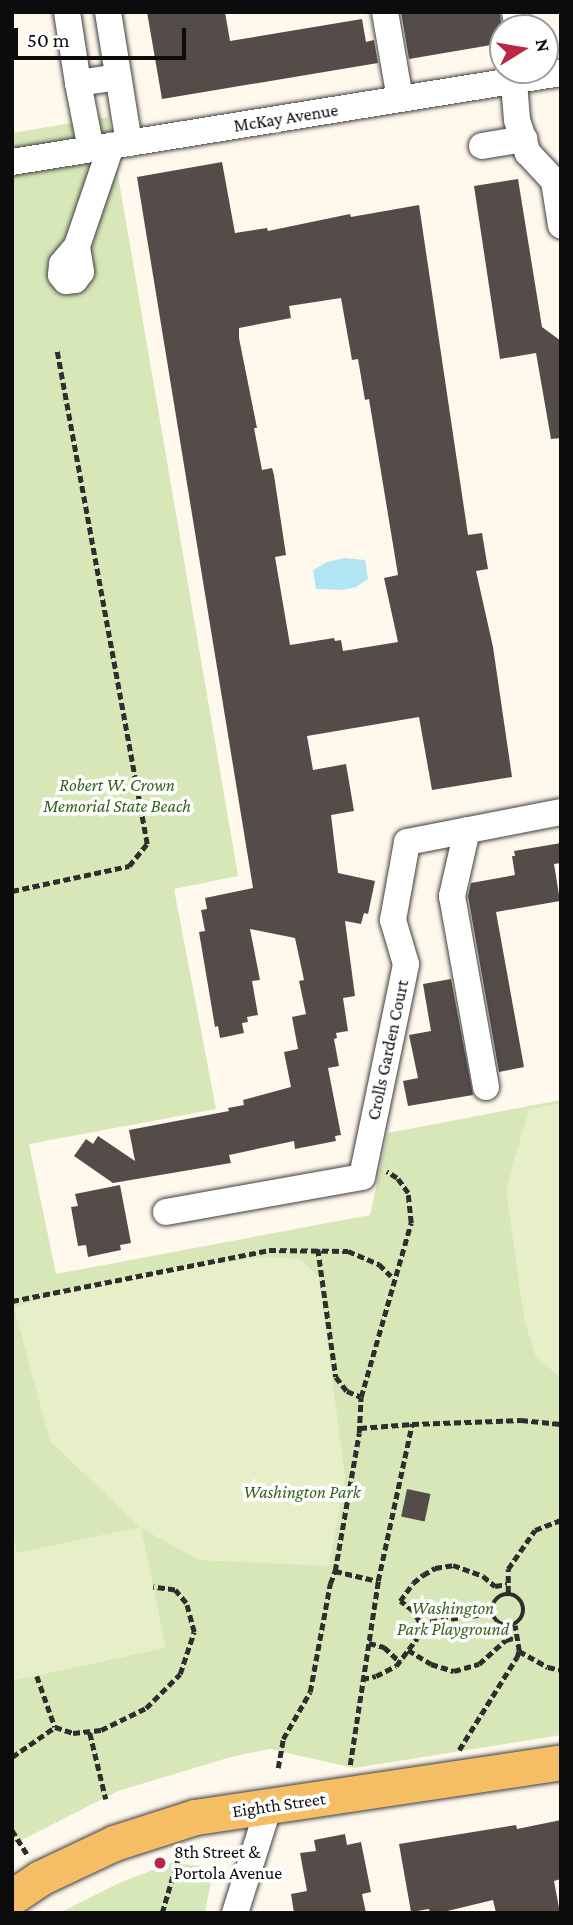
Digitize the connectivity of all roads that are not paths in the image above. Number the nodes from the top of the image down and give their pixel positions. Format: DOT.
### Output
graph roads {
  1 [pos="67,12"];
  2 [pos="107,12"];
  3 [pos="385,12"];
  4 [pos="118,77"];
  5 [pos="489,81"];
  6 [pos="78,83"];
  7 [pos="514,84"];
  8 [pos="400,99"];
  9 [pos="524,139"];
  10 [pos="110,146"];
  11 [pos="482,146"];
  12 [pos="12,162"];
  13 [pos="558,181"];
  14 [pos="561,225"];
  15 [pos="77,246"];
  16 [pos="561,812"];
  17 [pos="467,830"];
  18 [pos="486,1087"];
  19 [pos="166,1212"];
  20 [pos="561,1762"];
  21 [pos="269,1806"];
  22 [pos="12,1897"];
  23 [pos="235,1913"];
  1 -- 6 [label="street"];
  2 -- 4 [label="street"];
  3 -- 8 [label="street"];
  4 -- 6 [label="street"];
  4 -- 10 [label="street"];
  5 -- 8 [label="street, McKay Avenue"];
  6 -- 10 [label="street"];
  7 -- 9 [label="street"];
  8 -- 10 [label="street, McKay Avenue"];
  9 -- 11 [label="street"];
  9 -- 13 [label="street"];
  10 -- 12 [label="street, McKay Avenue"];
  10 -- 15 [label="street"];
  13 -- 14 [label="street"];
  16 -- 17 [label="street, Crolls Garden Court"];
  17 -- 18 [label="street"];
  17 -- 19 [label="street, Crolls Garden Court"];
  20 -- 21 [label="main road, Eighth Street"];
  21 -- 22 [label="main road, Eighth Street"];
  21 -- 23 [label="street"];
}
